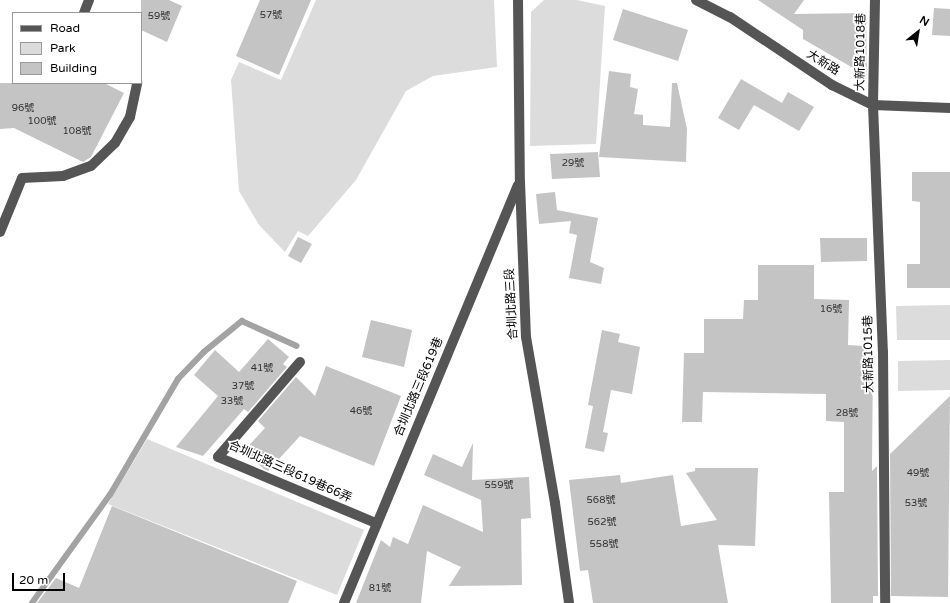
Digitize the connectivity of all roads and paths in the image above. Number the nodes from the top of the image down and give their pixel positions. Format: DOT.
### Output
graph roads {
  1 [pos="89,0"];
  2 [pos="518,0"];
  3 [pos="696,0"];
  4 [pos="875,0"];
  5 [pos="84,12"];
  6 [pos="137,84"];
  7 [pos="873,105"];
  8 [pos="950,108"];
  9 [pos="520,182"];
  10 [pos="0,232"];
  11 [pos="300,362"];
  12 [pos="376,523"];
  13 [pos="344,603"];
  14 [pos="569,603"];
  15 [pos="885,603"];
  1 -- 5 [label="street"];
  2 -- 9 [label="street, 合圳北路三段"];
  3 -- 7 [label="street, 大新路"];
  4 -- 7 [label="street, 大新路1018巷"];
  6 -- 10 [label="street"];
  7 -- 8 [label="street, 大新路"];
  7 -- 15 [label="street, 大新路1015巷"];
  9 -- 12 [label="street, 合圳北路三段619巷"];
  9 -- 14 [label="street, 合圳北路三段"];
  11 -- 12 [label="street, 合圳北路三段619巷66弄"];
  12 -- 13 [label="street, 合圳北路三段619巷"];
}
